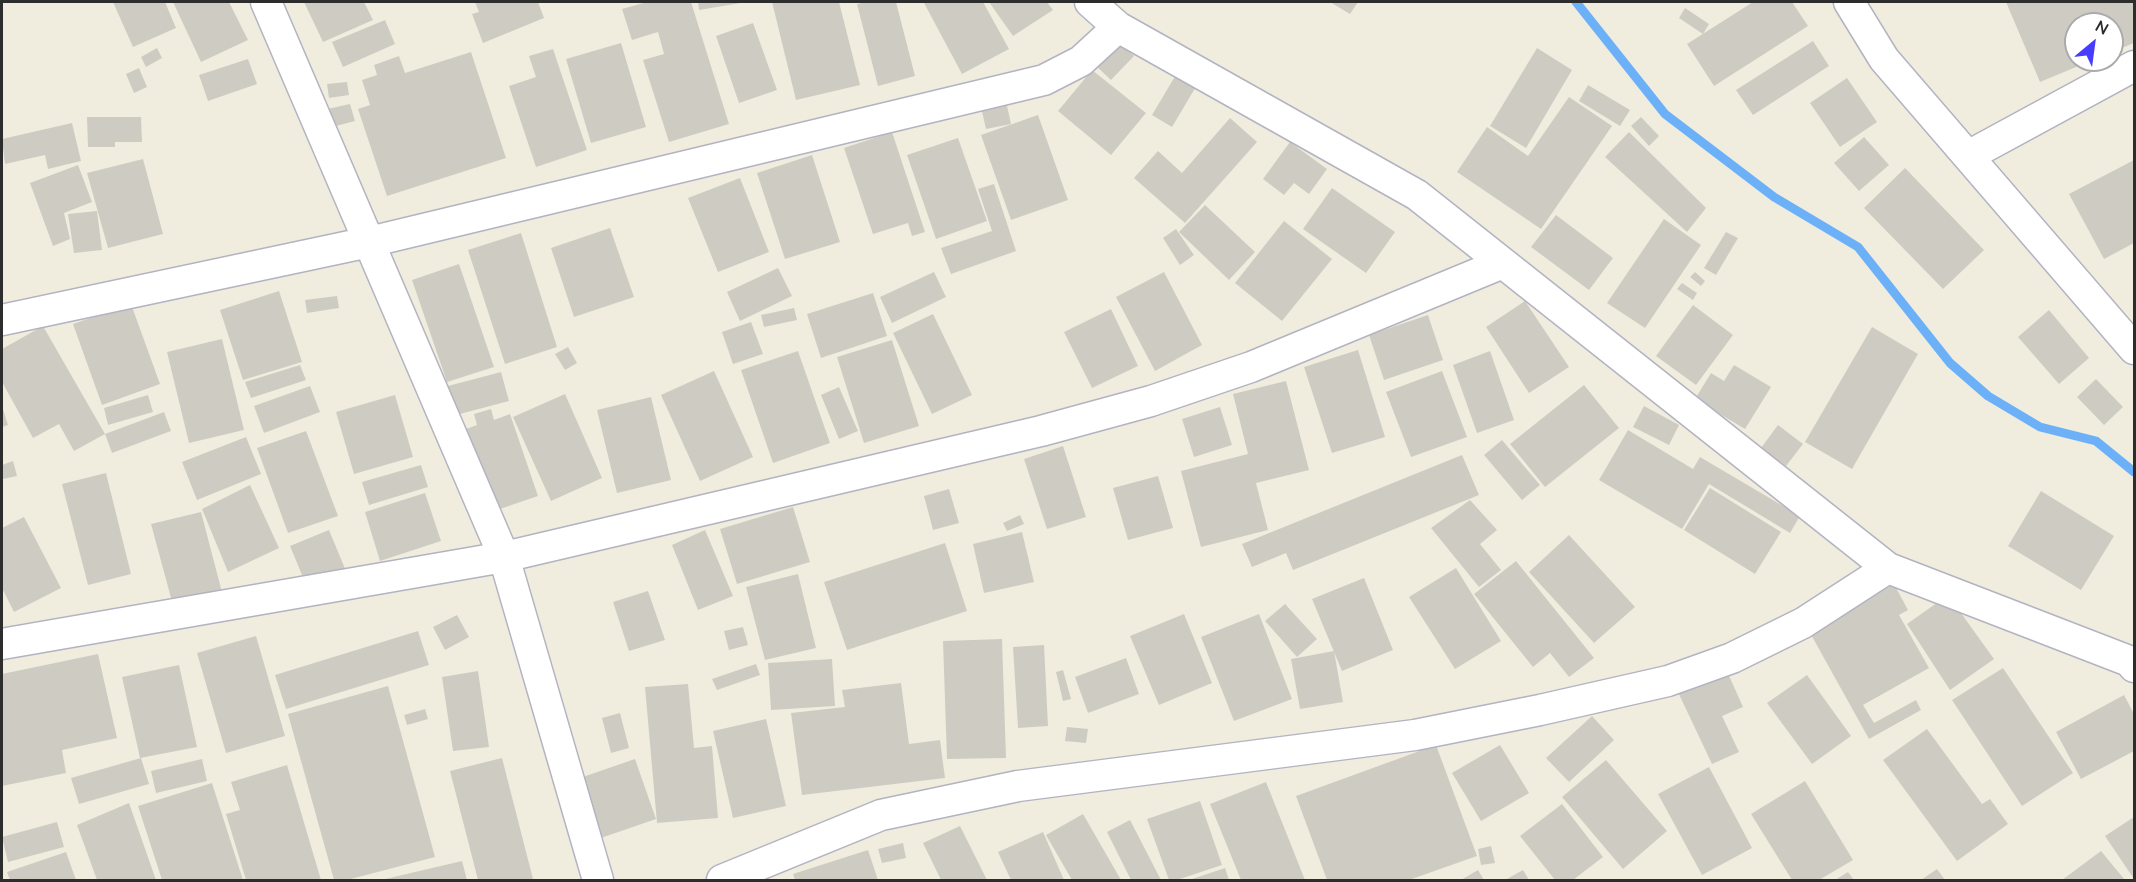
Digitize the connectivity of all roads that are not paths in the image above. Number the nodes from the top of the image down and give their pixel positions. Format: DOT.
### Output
graph roads {
  1 [pos="266,2"];
  2 [pos="1090,2"];
  3 [pos="1849,2"];
  4 [pos="1118,27"];
  5 [pos="2134,66"];
  6 [pos="1970,155"];
  7 [pos="369,242"];
  8 [pos="1503,263"];
  9 [pos="2,320"];
  10 [pos="2134,349"];
  11 [pos="504,557"];
  12 [pos="1888,568"];
  13 [pos="2,644"];
  14 [pos="2133,662"];
  15 [pos="598,880"];
  16 [pos="722,880"];
  1 -- 7 [label="street"];
  2 -- 4 [label="street"];
  3 -- 6 [label="street"];
  4 -- 7 [label="street"];
  4 -- 8 [label="street"];
  5 -- 6 [label="street"];
  6 -- 10 [label="street"];
  7 -- 9 [label="street"];
  7 -- 11 [label="street"];
  8 -- 11 [label="street"];
  8 -- 12 [label="street"];
  11 -- 13 [label="street"];
  11 -- 15 [label="street"];
  12 -- 14 [label="street"];
  12 -- 16 [label="street"];
}
